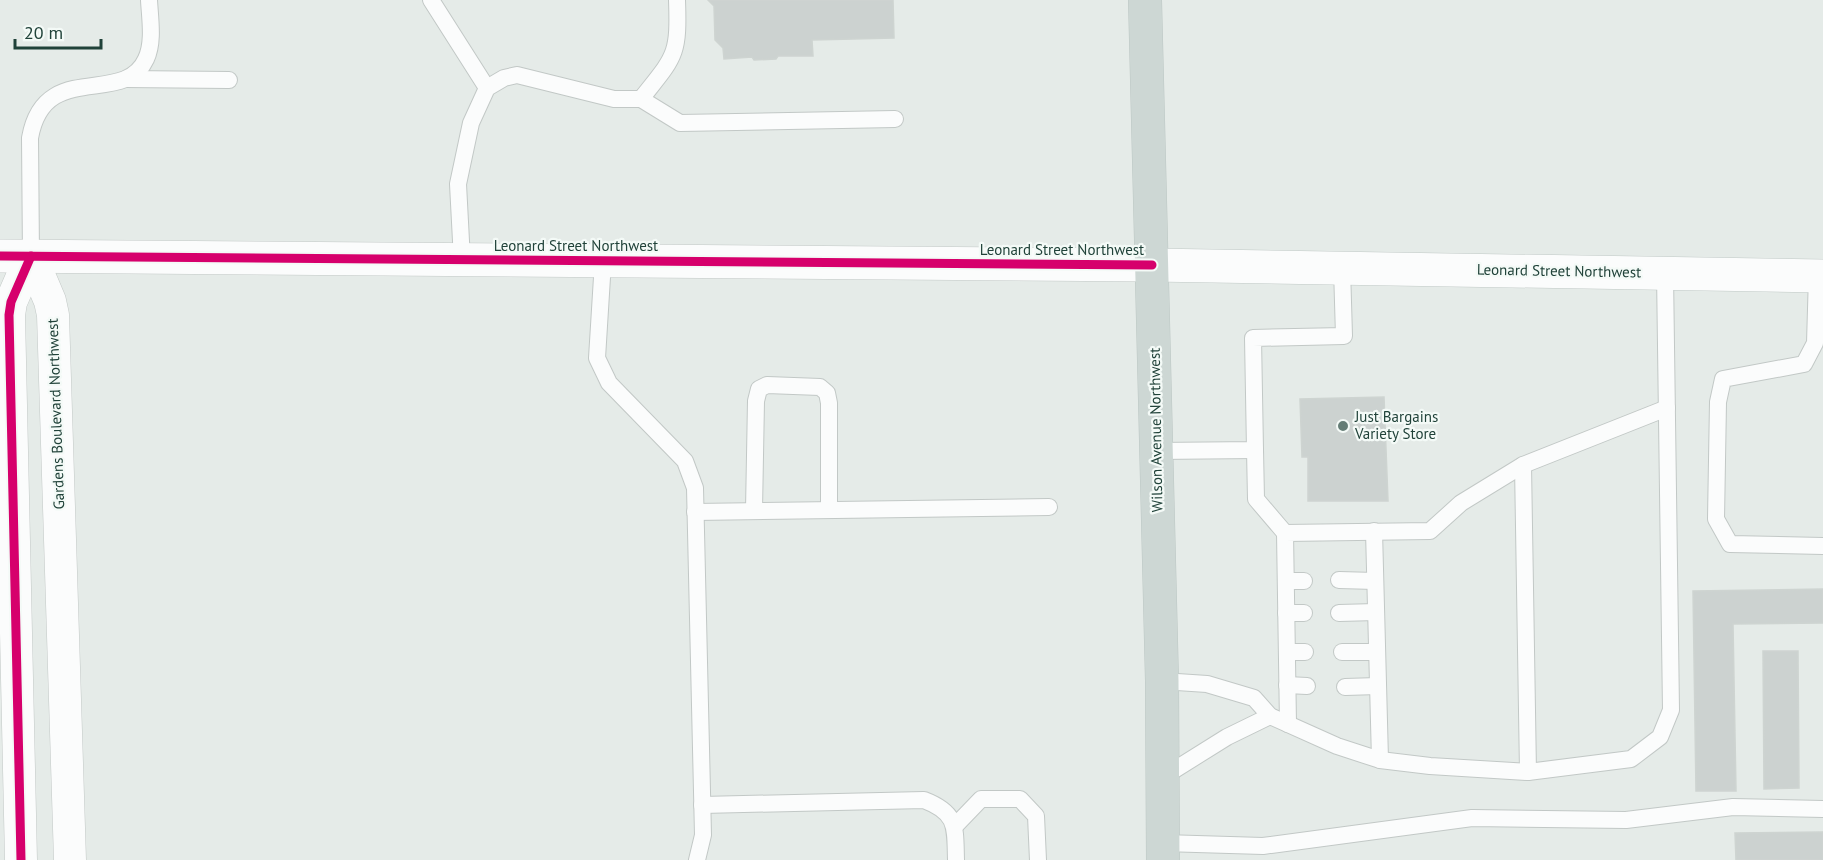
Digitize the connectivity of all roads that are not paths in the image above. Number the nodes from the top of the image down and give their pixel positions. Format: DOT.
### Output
graph roads {
  1 [pos="149,0"];
  2 [pos="431,0"];
  3 [pos="677,0"];
  4 [pos="1145,0"];
  5 [pos="126,79"];
  6 [pos="229,80"];
  7 [pos="487,88"];
  8 [pos="641,99"];
  9 [pos="895,119"];
  10 [pos="15,256"];
  11 [pos="462,260"];
  12 [pos="603,261"];
  13 [pos="1152,266"];
  14 [pos="1342,268"];
  15 [pos="1665,273"];
  16 [pos="1820,275"];
  17 [pos="1667,408"];
  18 [pos="1255,450"];
  19 [pos="1157,451"];
  20 [pos="1523,465"];
  21 [pos="1049,507"];
  22 [pos="754,510"];
  23 [pos="829,510"];
  24 [pos="695,512"];
  25 [pos="1374,531"];
  26 [pos="1285,533"];
  27 [pos="1823,546"];
  28 [pos="7,556"];
  29 [pos="60,556"];
  30 [pos="1339,580"];
  31 [pos="1286,581"];
  32 [pos="1304,581"];
  33 [pos="1375,581"];
  34 [pos="1376,612"];
  35 [pos="1286,613"];
  36 [pos="1304,613"];
  37 [pos="1339,613"];
  38 [pos="1287,652"];
  39 [pos="1305,652"];
  40 [pos="1342,652"];
  41 [pos="1377,652"];
  42 [pos="1162,681"];
  43 [pos="1287,685"];
  44 [pos="1306,686"];
  45 [pos="1378,686"];
  46 [pos="1345,687"];
  47 [pos="1270,716"];
  48 [pos="1288,724"];
  49 [pos="1380,760"];
  50 [pos="1528,772"];
  51 [pos="1163,777"];
  52 [pos="702,805"];
  53 [pos="1823,809"];
  54 [pos="955,826"];
  55 [pos="1163,852"];
  56 [pos="1267,853"];
  57 [pos="21,860"];
  58 [pos="70,860"];
  59 [pos="697,860"];
  60 [pos="956,860"];
  61 [pos="1038,860"];
  1 -- 5 [label="lane"];
  2 -- 7 [label="lane"];
  3 -- 8 [label="lane"];
  4 -- 13 [label="main road, Wilson Avenue Northwest"];
  5 -- 6 [label="lane"];
  5 -- 10 [label="lane"];
  7 -- 8 [label="lane"];
  7 -- 11 [label="lane"];
  8 -- 9 [label="lane"];
  10 -- 11 [label="street, Leonard Street Northwest"];
  10 -- 28 [label="street"];
  10 -- 29 [label="street, Gardens Boulevard Northwest"];
  11 -- 12 [label="street, Leonard Street Northwest"];
  12 -- 13 [label="street, Leonard Street Northwest"];
  12 -- 24 [label="lane"];
  13 -- 14 [label="street, Leonard Street Northwest"];
  13 -- 19 [label="main road, Wilson Avenue Northwest"];
  14 -- 15 [label="street, Leonard Street Northwest"];
  14 -- 18 [label="lane"];
  15 -- 16 [label="street, Leonard Street Northwest"];
  15 -- 17 [label="lane"];
  16 -- 27 [label="lane"];
  17 -- 20 [label="lane"];
  17 -- 50 [label="lane"];
  18 -- 19 [label="lane"];
  18 -- 26 [label="lane"];
  19 -- 42 [label="main road, Wilson Avenue Northwest"];
  20 -- 25 [label="lane"];
  20 -- 50 [label="lane"];
  21 -- 23 [label="lane"];
  22 -- 23 [label="lane"];
  22 -- 23 [label="lane"];
  22 -- 24 [label="lane"];
  24 -- 52 [label="lane"];
  25 -- 26 [label="lane"];
  25 -- 33 [label="lane"];
  26 -- 31 [label="lane"];
  28 -- 29 [label="street"];
  28 -- 57 [label="street"];
  29 -- 58 [label="street, Gardens Boulevard Northwest"];
  30 -- 33 [label="lane"];
  31 -- 32 [label="lane"];
  31 -- 35 [label="lane"];
  33 -- 34 [label="lane"];
  34 -- 37 [label="lane"];
  34 -- 41 [label="lane"];
  35 -- 36 [label="lane"];
  35 -- 38 [label="lane"];
  38 -- 39 [label="lane"];
  38 -- 43 [label="lane"];
  40 -- 41 [label="lane"];
  41 -- 45 [label="lane"];
  42 -- 47 [label="lane"];
  42 -- 51 [label="main road, Wilson Avenue Northwest"];
  43 -- 44 [label="lane"];
  43 -- 48 [label="lane"];
  45 -- 46 [label="lane"];
  45 -- 49 [label="lane"];
  47 -- 48 [label="lane"];
  47 -- 51 [label="lane"];
  48 -- 49 [label="lane"];
  49 -- 50 [label="lane"];
  51 -- 55 [label="main road, Wilson Avenue Northwest"];
  52 -- 54 [label="lane"];
  52 -- 59 [label="lane"];
  53 -- 56 [label="lane"];
  54 -- 60 [label="lane"];
  54 -- 61 [label="lane"];
  55 -- 56 [label="lane"];
}
